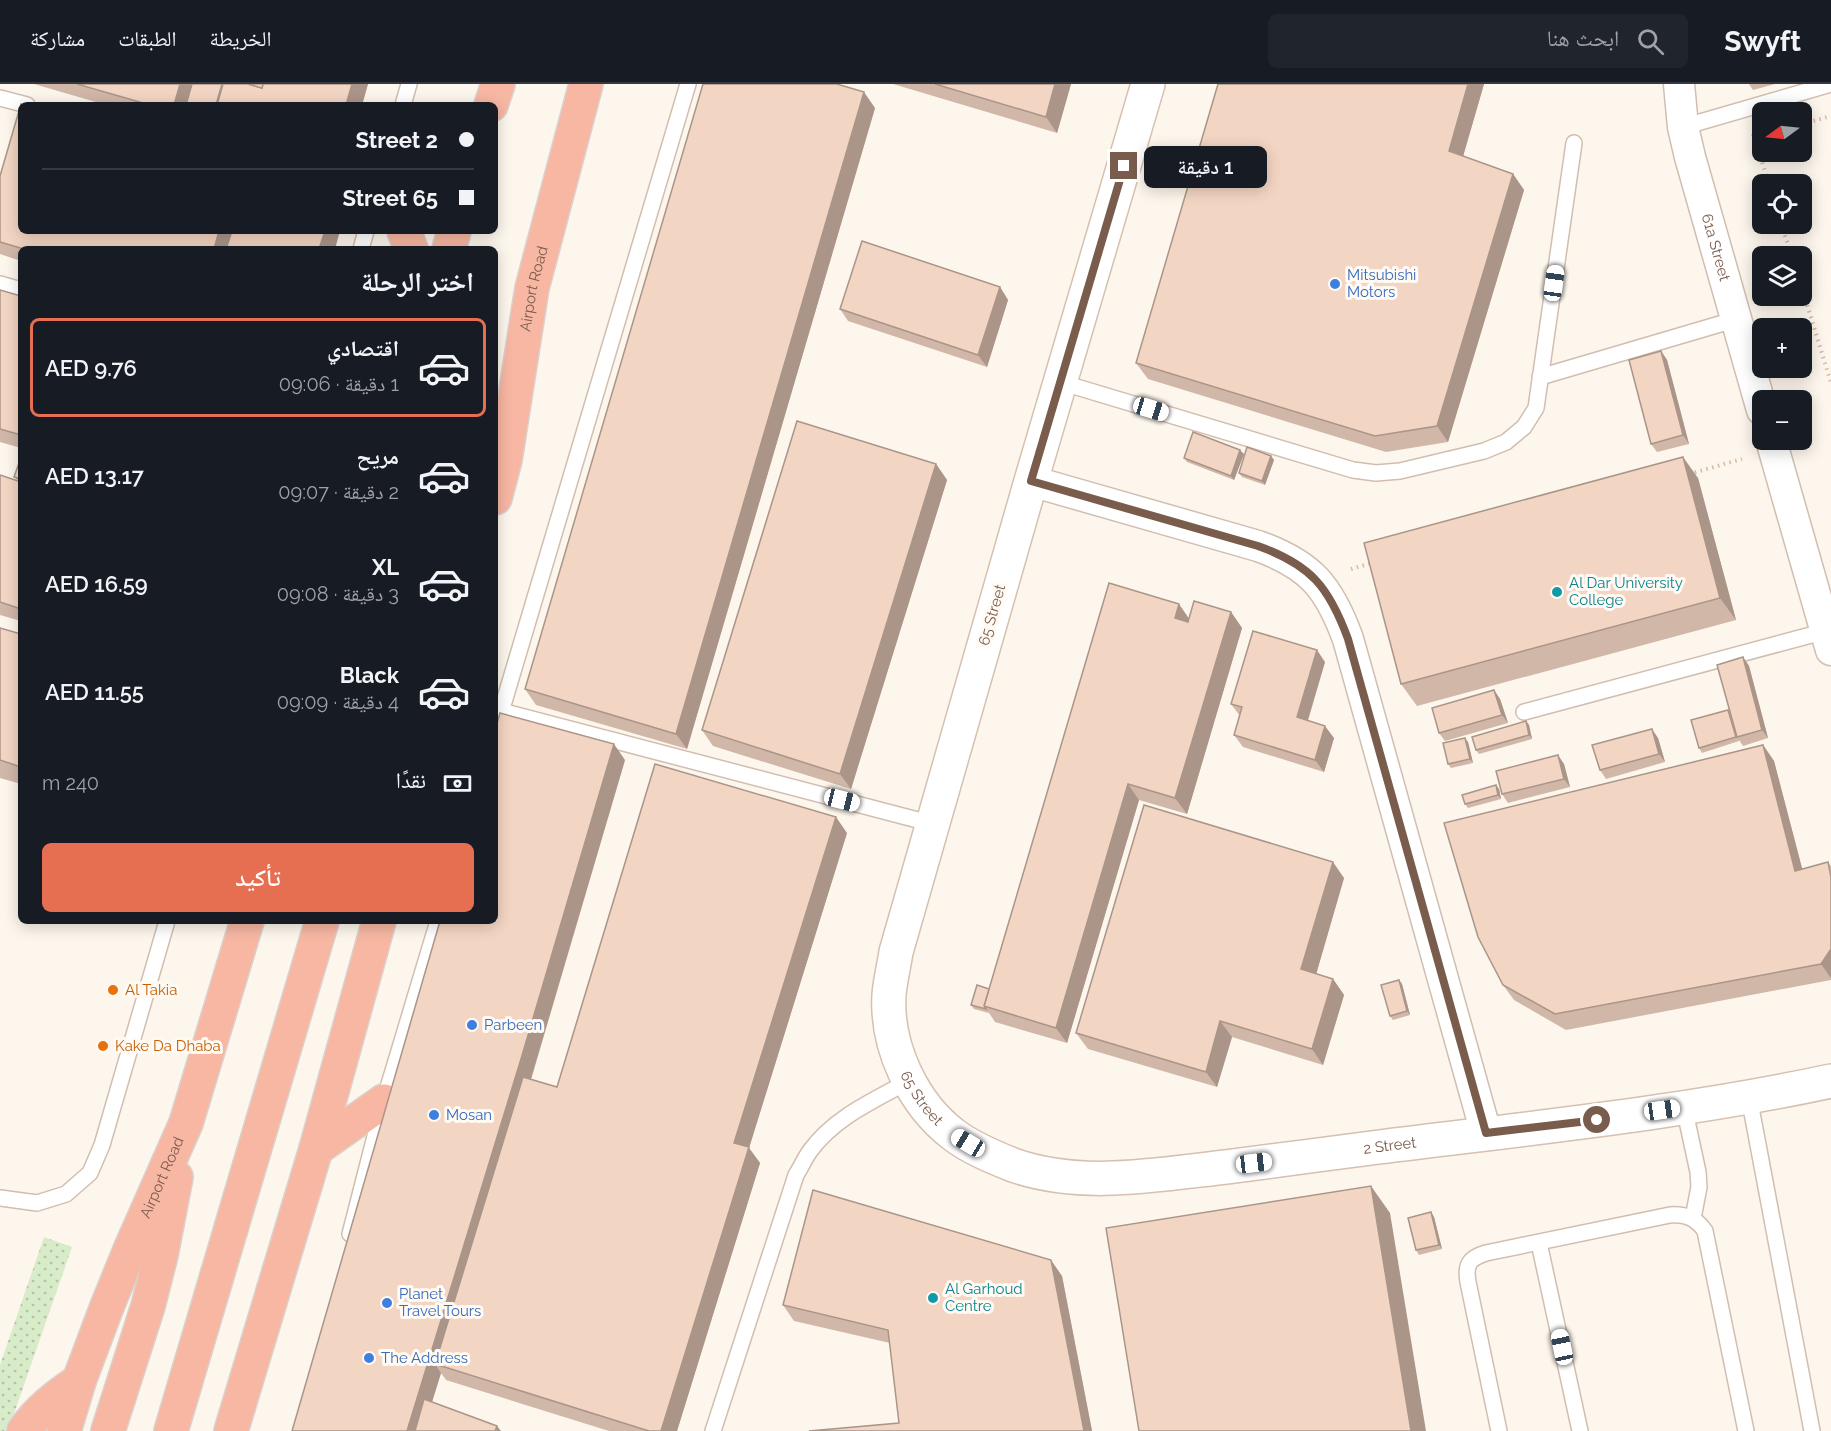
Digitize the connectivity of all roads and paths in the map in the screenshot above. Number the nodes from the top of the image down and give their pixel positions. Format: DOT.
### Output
graph roads {
  1 [pos="409,84"];
  2 [pos="498,84"];
  3 [pos="586,84"];
  4 [pos="688,84"];
  5 [pos="1148,84"];
  6 [pos="1679,84"];
  7 [pos="1831,84"];
  8 [pos="0,98"];
  9 [pos="404,102"];
  10 [pos="492,102"];
  11 [pos="18,103"];
  12 [pos="1745,109"];
  13 [pos="1831,116"];
  14 [pos="1812,121"];
  15 [pos="1683,127"];
  16 [pos="1752,131"];
  17 [pos="1574,143"];
  18 [pos="0,284"];
  19 [pos="18,289"];
  20 [pos="1808,306"];
  21 [pos="1737,319"];
  22 [pos="523,338"];
  23 [pos="1540,377"];
  24 [pos="498,378"];
  25 [pos="1060,382"];
  26 [pos="1831,382"];
  27 [pos="1757,390"];
  28 [pos="1758,450"];
  29 [pos="1775,450"];
  30 [pos="1682,476"];
  31 [pos="1031,481"];
  32 [pos="498,487"];
  33 [pos="1373,563"];
  34 [pos="1819,565"];
  35 [pos="1316,579"];
  36 [pos="1828,640"];
  37 [pos="501,711"];
  38 [pos="1524,712"];
  39 [pos="498,722"];
  40 [pos="933,824"];
  41 [pos="166,924"];
  42 [pos="246,924"];
  43 [pos="321,924"];
  44 [pos="378,924"];
  45 [pos="437,924"];
  46 [pos="1831,1081"];
  47 [pos="909,1082"];
  48 [pos="1749,1097"];
  49 [pos="384,1101"];
  50 [pos="1684,1107"];
  51 [pos="186,1122"];
  52 [pos="1486,1133"];
  53 [pos="954,1135"];
  54 [pos="316,1149"];
  55 [pos="0,1198"];
  56 [pos="1693,1218"];
  57 [pos="1539,1243"];
  58 [pos="346,1249"];
  59 [pos="79,1381"];
  60 [pos="241,1396"];
  61 [pos="24,1431"];
  62 [pos="64,1431"];
  63 [pos="108,1431"];
  64 [pos="171,1431"];
  65 [pos="231,1431"];
  66 [pos="243,1431"];
  67 [pos="713,1431"];
  68 [pos="1499,1431"];
  69 [pos="1580,1431"];
  70 [pos="1746,1431"];
  71 [pos="1812,1431"];
  1 -- 9 [label="lane"];
  2 -- 10 [label="highway"];
  3 -- 22 [label="highway, Airport Road"];
  4 -- 37 [label="lane"];
  5 -- 25 [label="street, 65 Street"];
  6 -- 15 [label="street, 61a Street"];
  7 -- 12 [label="lane"];
  8 -- 11 [label="lane"];
  12 -- 15 [label="lane"];
  12 -- 16 [label="path"];
  13 -- 14 [label="path"];
  15 -- 21 [label="street, 61a Street"];
  17 -- 23 [label="lane"];
  18 -- 19 [label="lane"];
  20 -- 26 [label="path"];
  21 -- 23 [label="lane"];
  21 -- 27 [label="street, 61a Street"];
  22 -- 24 [label="highway"];
  22 -- 32 [label="highway, Airport Road"];
  23 -- 25 [label="lane"];
  25 -- 31 [label="street, 65 Street"];
  28 -- 30 [label="path"];
  29 -- 34 [label="street"];
  31 -- 35 [label="street"];
  31 -- 40 [label="street, 65 Street"];
  33 -- 35 [label="path"];
  34 -- 36 [label="street"];
  35 -- 52 [label="street"];
  36 -- 38 [label="lane"];
  37 -- 39 [label="lane"];
  37 -- 40 [label="lane"];
  40 -- 47 [label="street, 65 Street"];
  41 -- 55 [label="lane"];
  42 -- 51 [label="highway, Airport Road"];
  43 -- 64 [label="highway"];
  44 -- 54 [label="highway"];
  45 -- 49 [label="lane"];
  46 -- 48 [label="street, 2 Street"];
  47 -- 53 [label="street, 65 Street"];
  47 -- 67 [label="lane"];
  48 -- 50 [label="street, 2 Street"];
  48 -- 71 [label="lane"];
  49 -- 54 [label="highway"];
  49 -- 58 [label="lane"];
  50 -- 52 [label="street, 2 Street"];
  50 -- 56 [label="lane"];
  51 -- 59 [label="highway, Airport Road"];
  51 -- 63 [label="highway"];
  52 -- 53 [label="street, 2 Street"];
  54 -- 60 [label="highway"];
  56 -- 57 [label="lane"];
  56 -- 70 [label="lane"];
  57 -- 68 [label="lane"];
  57 -- 69 [label="lane"];
  59 -- 61 [label="highway"];
  59 -- 62 [label="highway, Airport Road"];
  60 -- 65 [label="highway"];
  60 -- 66 [label="highway"];
}
